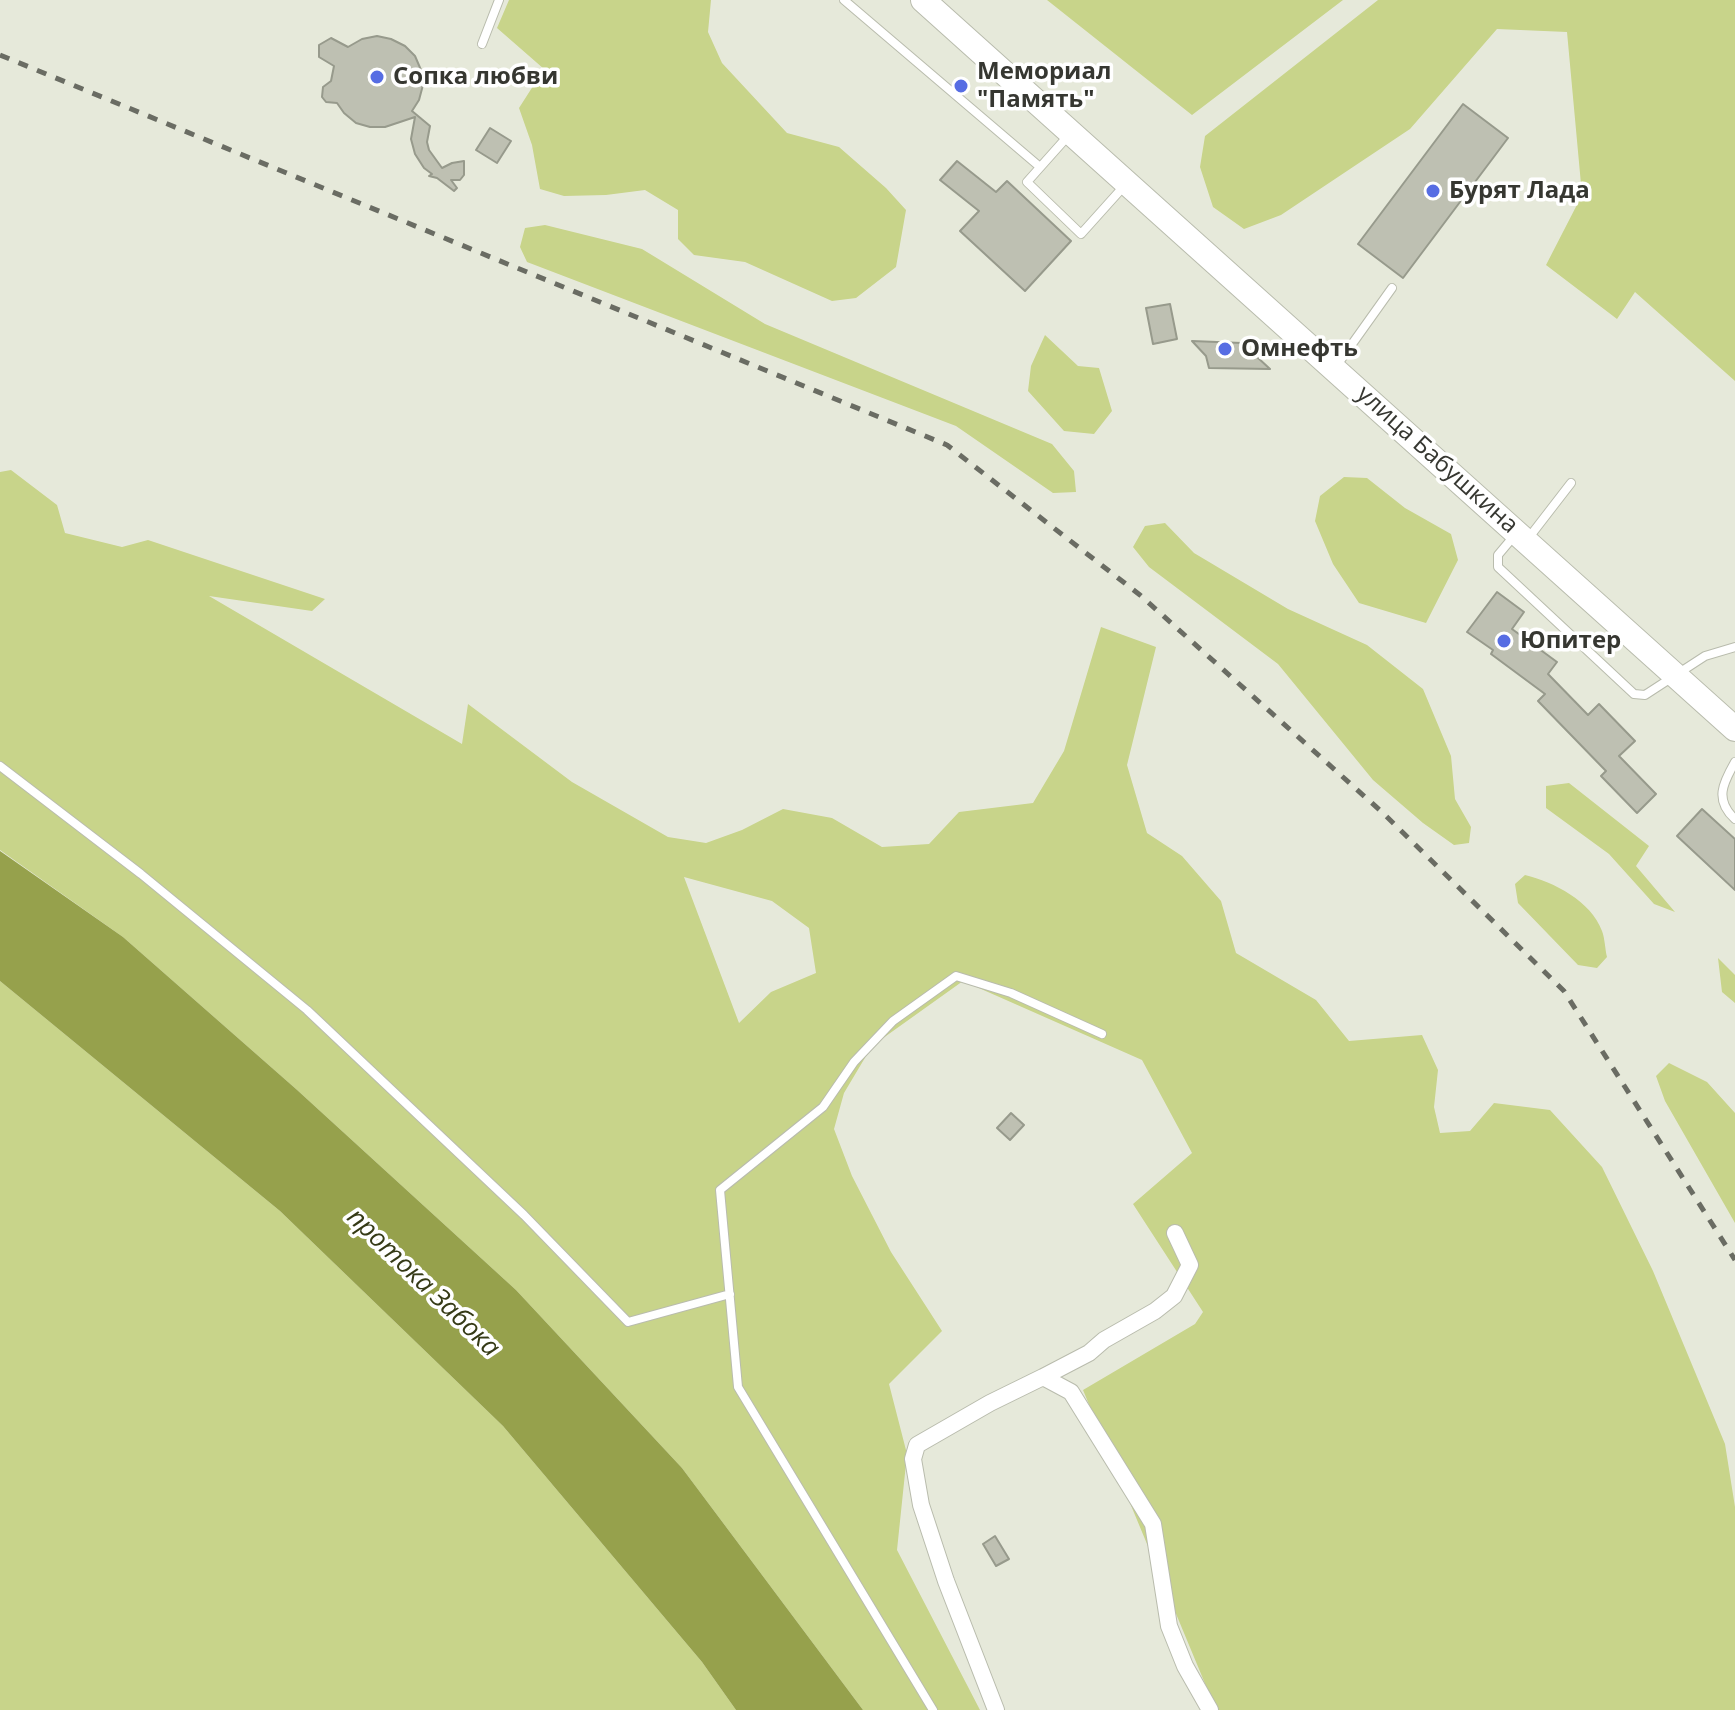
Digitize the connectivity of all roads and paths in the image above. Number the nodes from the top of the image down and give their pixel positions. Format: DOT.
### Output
graph roads {
  1 [pos="499,0"];
  2 [pos="844,0"];
  3 [pos="923,0"];
  4 [pos="482,44"];
  5 [pos="1071,132"];
  6 [pos="1040,167"];
  7 [pos="1128,182"];
  8 [pos="1392,288"];
  9 [pos="1335,368"];
  10 [pos="1571,483"];
  11 [pos="1522,537"];
  12 [pos="1735,647"];
  13 [pos="1674,674"];
  14 [pos="1735,729"];
  15 [pos="1735,762"];
  16 [pos="0,766"];
  17 [pos="1735,819"];
  18 [pos="1102,1034"];
  19 [pos="1175,1233"];
  20 [pos="730,1294"];
  21 [pos="1043,1377"];
  22 [pos="933,1710"];
  23 [pos="996,1710"];
  24 [pos="1210,1710"];
  1 -- 4 [label="lane"];
  2 -- 6 [label="lane"];
  3 -- 5 [label="main road, улица Бабушкина"];
  5 -- 6 [label="lane"];
  5 -- 7 [label="main road, улица Бабушкина"];
  6 -- 7 [label="lane"];
  7 -- 9 [label="main road, улица Бабушкина"];
  8 -- 9 [label="lane"];
  9 -- 11 [label="main road, улица Бабушкина"];
  10 -- 11 [label="lane"];
  11 -- 13 [label="main road, улица Бабушкина"];
  11 -- 13 [label="lane"];
  12 -- 13 [label="lane"];
  13 -- 14 [label="main road, улица Бабушкина"];
  15 -- 17 [label="lane"];
  16 -- 20 [label="lane"];
  18 -- 20 [label="lane"];
  19 -- 21 [label="street"];
  20 -- 22 [label="lane"];
  21 -- 23 [label="street"];
  21 -- 24 [label="street"];
}
